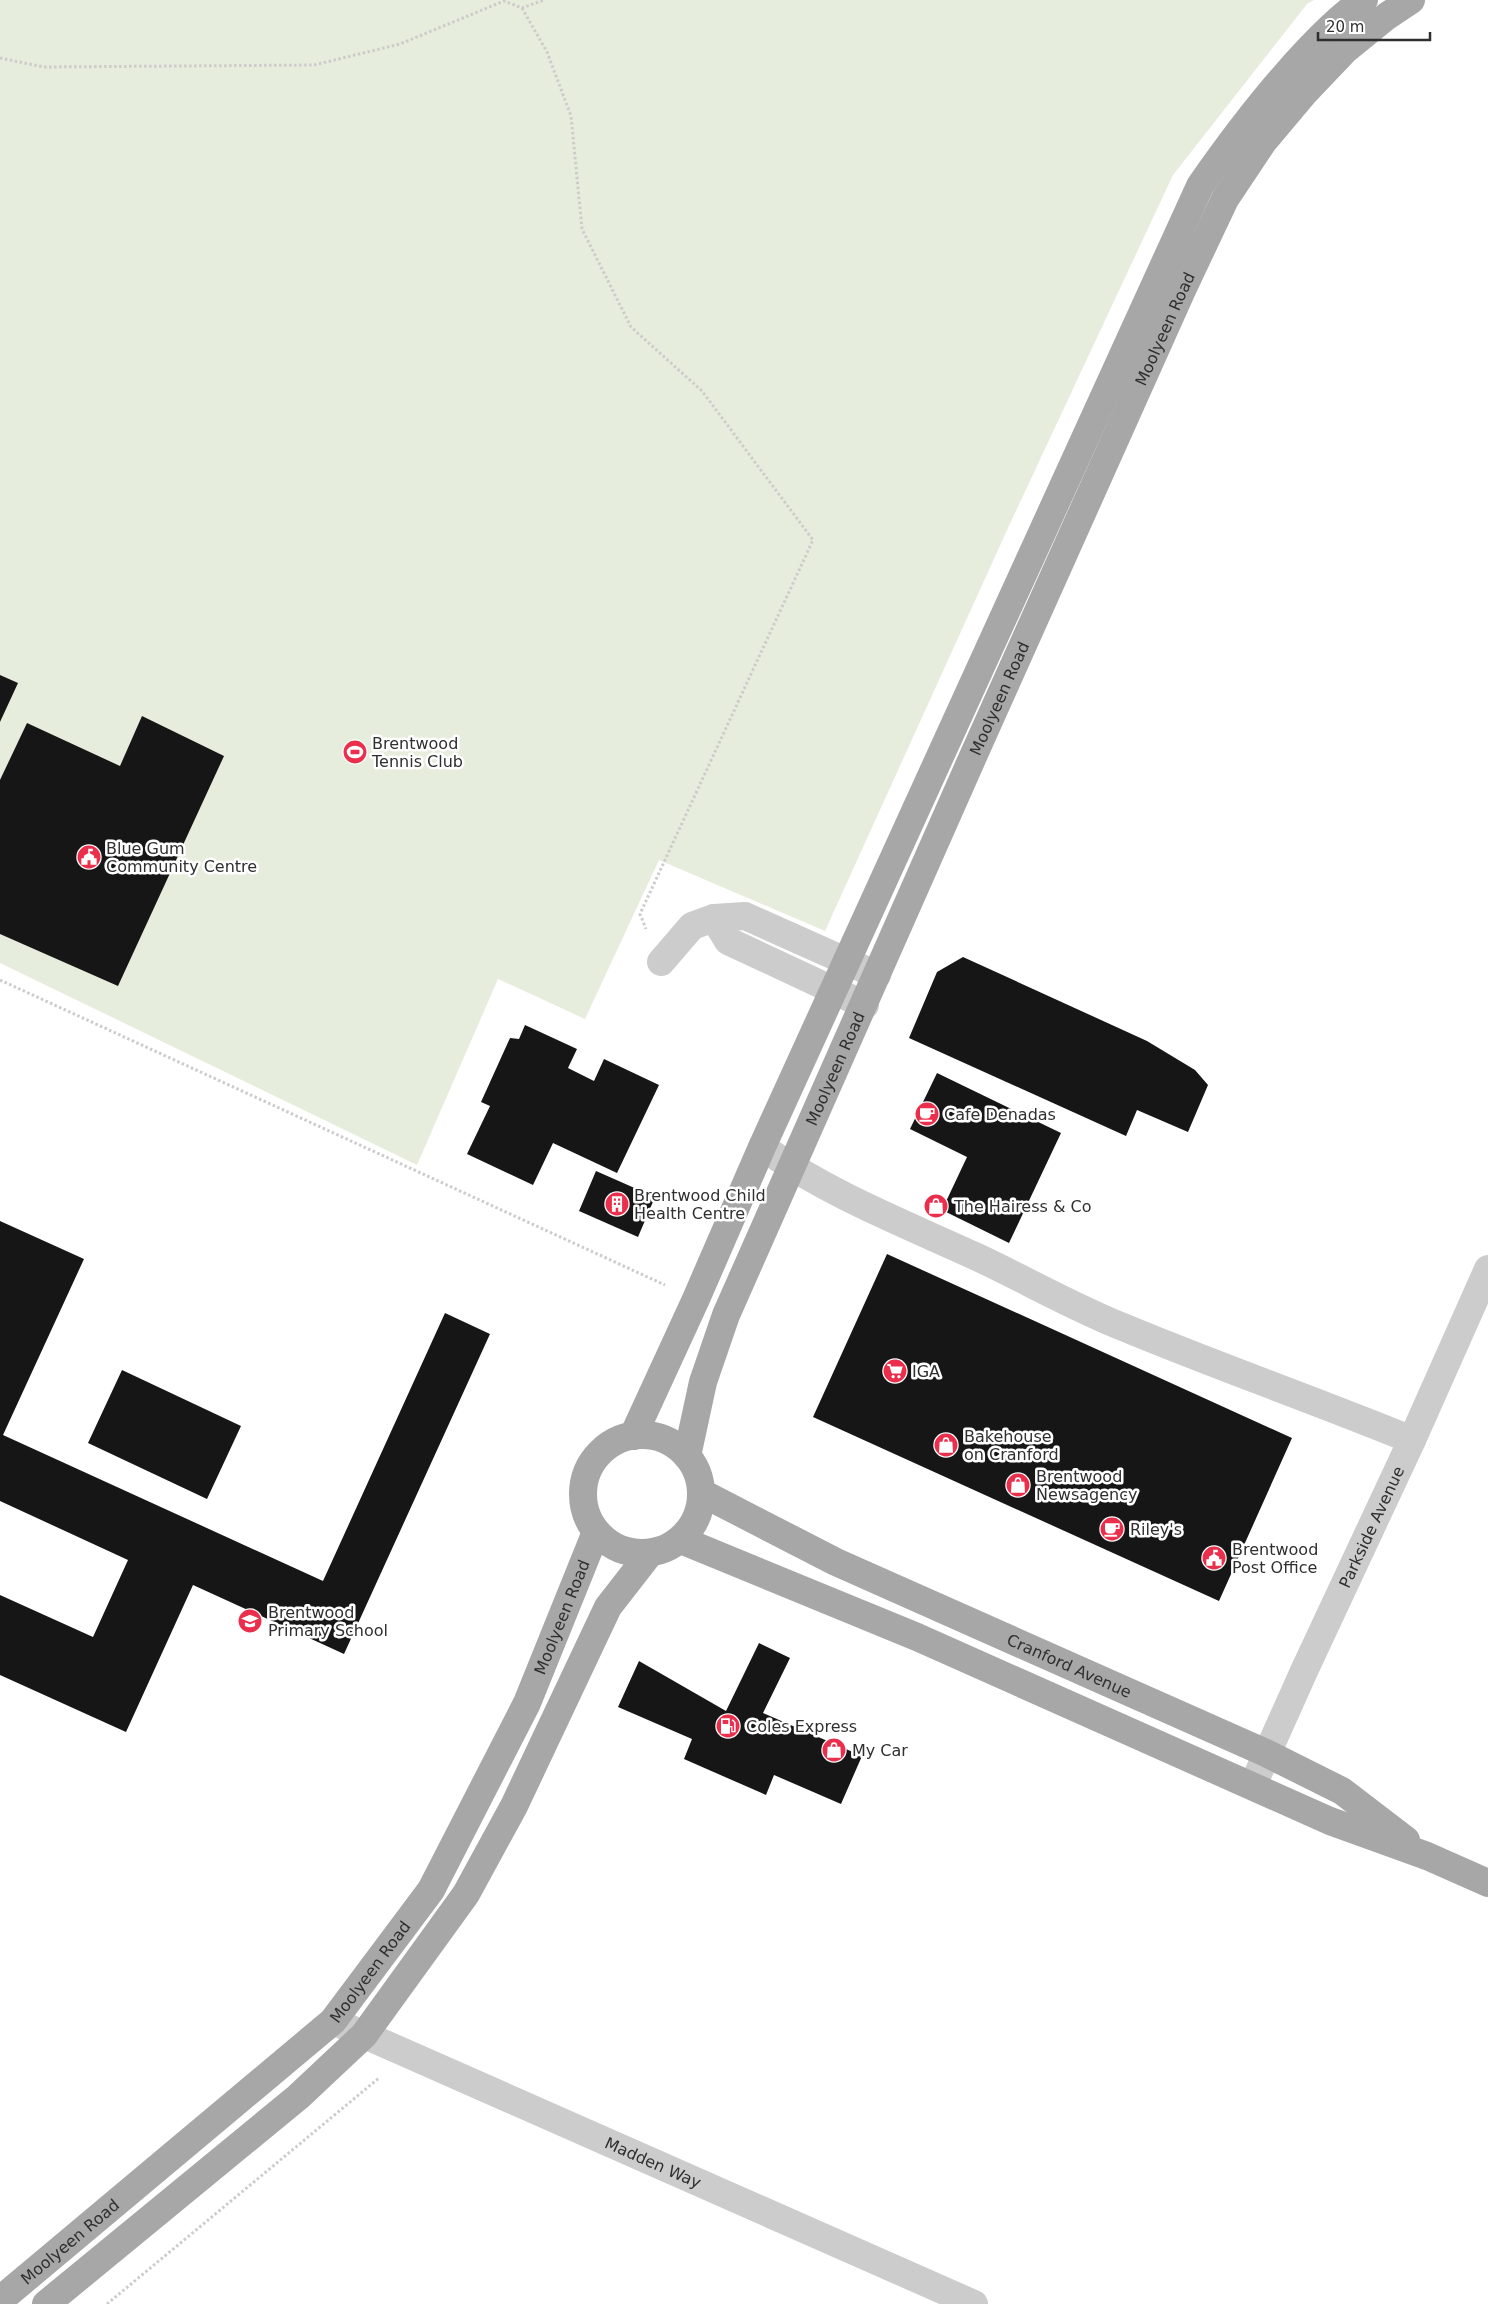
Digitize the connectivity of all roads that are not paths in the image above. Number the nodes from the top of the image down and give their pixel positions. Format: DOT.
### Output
graph roads {
  1 [pos="1364,0"];
  2 [pos="1411,0"];
  3 [pos="714,918"];
  4 [pos="661,962"];
  5 [pos="847,962"];
  6 [pos="877,975"];
  7 [pos="834,992"];
  8 [pos="865,1005"];
  9 [pos="762,1147"];
  10 [pos="790,1167"];
  11 [pos="1488,1269"];
  12 [pos="633,1436"];
  13 [pos="1412,1440"];
  14 [pos="687,1456"];
  15 [pos="702,1493"];
  16 [pos="596,1532"];
  17 [pos="681,1540"];
  18 [pos="650,1554"];
  19 [pos="1266,1753"];
  20 [pos="1253,1785"];
  21 [pos="1427,1856"];
  22 [pos="1488,1883"];
  23 [pos="333,2021"];
  24 [pos="364,2034"];
  25 [pos="0,2300"];
  26 [pos="46,2304"];
  27 [pos="974,2304"];
  1 -- 5 [label="main road, Moolyeen Road"];
  2 -- 6 [label="main road, Moolyeen Road"];
  3 -- 4 [label="street"];
  3 -- 5 [label="street"];
  3 -- 7 [label="street"];
  5 -- 6 [label="street"];
  5 -- 7 [label="main road, Moolyeen Road"];
  6 -- 8 [label="main road, Moolyeen Road"];
  7 -- 8 [label="street"];
  7 -- 9 [label="main road, Moolyeen Road"];
  8 -- 10 [label="main road, Moolyeen Road"];
  9 -- 10 [label="street"];
  9 -- 12 [label="main road, Moolyeen Road"];
  10 -- 13 [label="street"];
  10 -- 14 [label="main road, Moolyeen Road"];
  11 -- 13 [label="street, Parkside Avenue"];
  12 -- 14 [label="main road"];
  12 -- 16 [label="main road"];
  13 -- 19 [label="street, Parkside Avenue"];
  14 -- 15 [label="main road"];
  15 -- 17 [label="main road"];
  15 -- 19 [label="main road, Cranford Avenue"];
  16 -- 18 [label="main road"];
  16 -- 23 [label="main road, Moolyeen Road"];
  17 -- 18 [label="main road"];
  17 -- 20 [label="main road, Cranford Avenue"];
  18 -- 24 [label="main road, Moolyeen Road"];
  19 -- 20 [label="street, Parkside Avenue"];
  19 -- 21 [label="main road, Cranford Avenue"];
  20 -- 21 [label="main road, Cranford Avenue"];
  21 -- 22 [label="main road, Cranford Avenue"];
  23 -- 24 [label="street, Madden Way"];
  23 -- 25 [label="main road, Moolyeen Road"];
  24 -- 26 [label="main road, Moolyeen Road"];
  24 -- 27 [label="street, Madden Way"];
}
